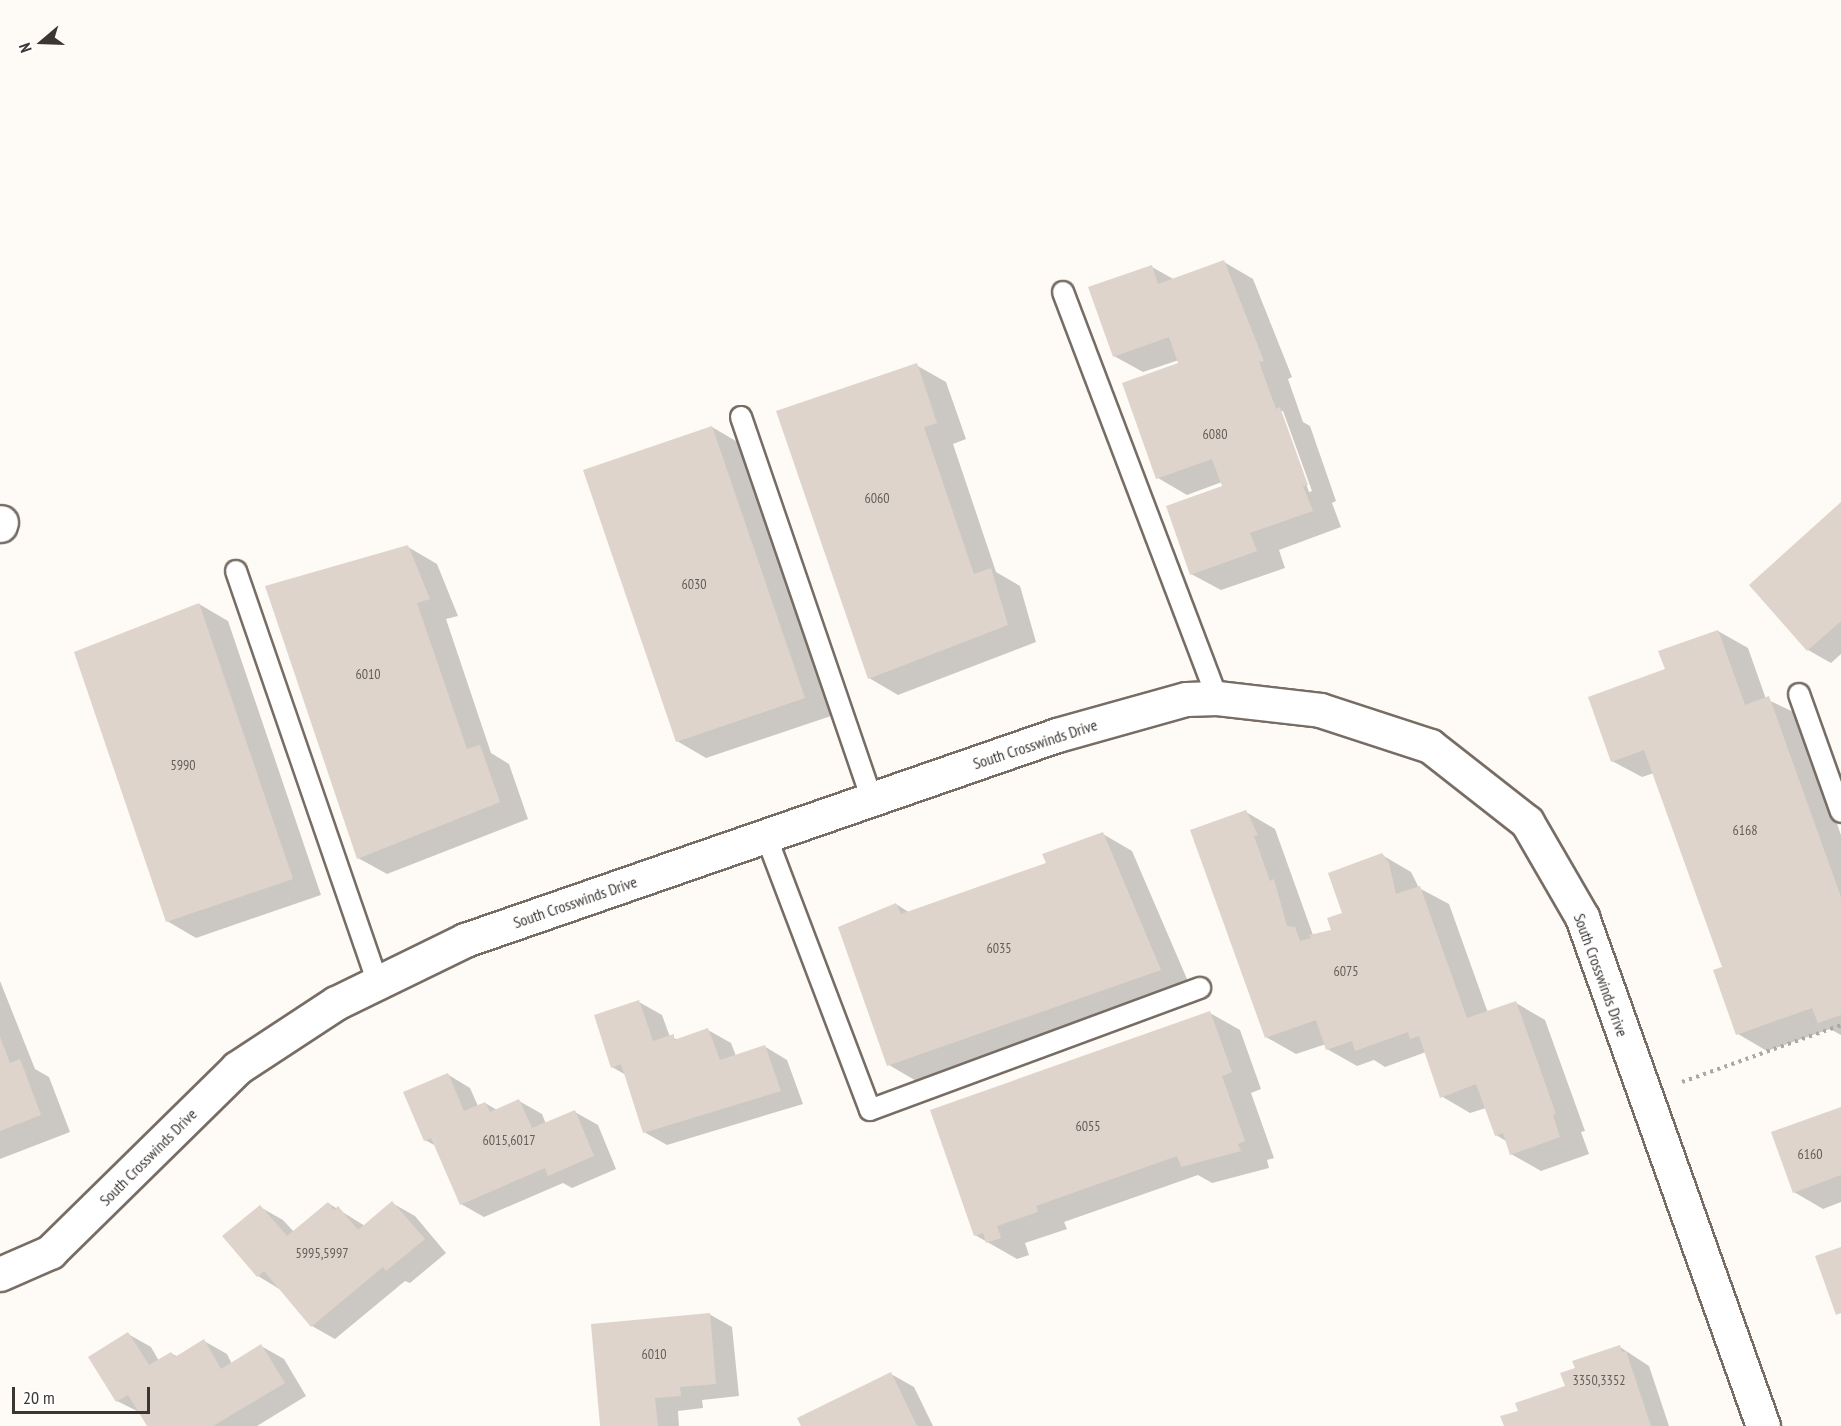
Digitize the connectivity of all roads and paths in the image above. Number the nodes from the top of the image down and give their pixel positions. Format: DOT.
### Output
graph roads {
  1 [pos="1064,292"];
  2 [pos="741,417"];
  3 [pos="236,571"];
  4 [pos="1799,694"];
  5 [pos="1217,698"];
  6 [pos="872,799"];
  7 [pos="1841,812"];
  8 [pos="766,836"];
  9 [pos="378,983"];
  10 [pos="1200,988"];
  11 [pos="1841,1025"];
  12 [pos="1645,1095"];
  13 [pos="0,1274"];
  14 [pos="1763,1426"];
  1 -- 5 [label="lane"];
  2 -- 6 [label="lane"];
  3 -- 9 [label="lane"];
  4 -- 7 [label="lane"];
  5 -- 6 [label="street, South Crosswinds Drive"];
  5 -- 12 [label="street, South Crosswinds Drive"];
  6 -- 8 [label="street, South Crosswinds Drive"];
  8 -- 9 [label="street, South Crosswinds Drive"];
  8 -- 10 [label="lane"];
  9 -- 13 [label="street, South Crosswinds Drive"];
  11 -- 12 [label="path"];
  12 -- 14 [label="street, South Crosswinds Drive"];
}
